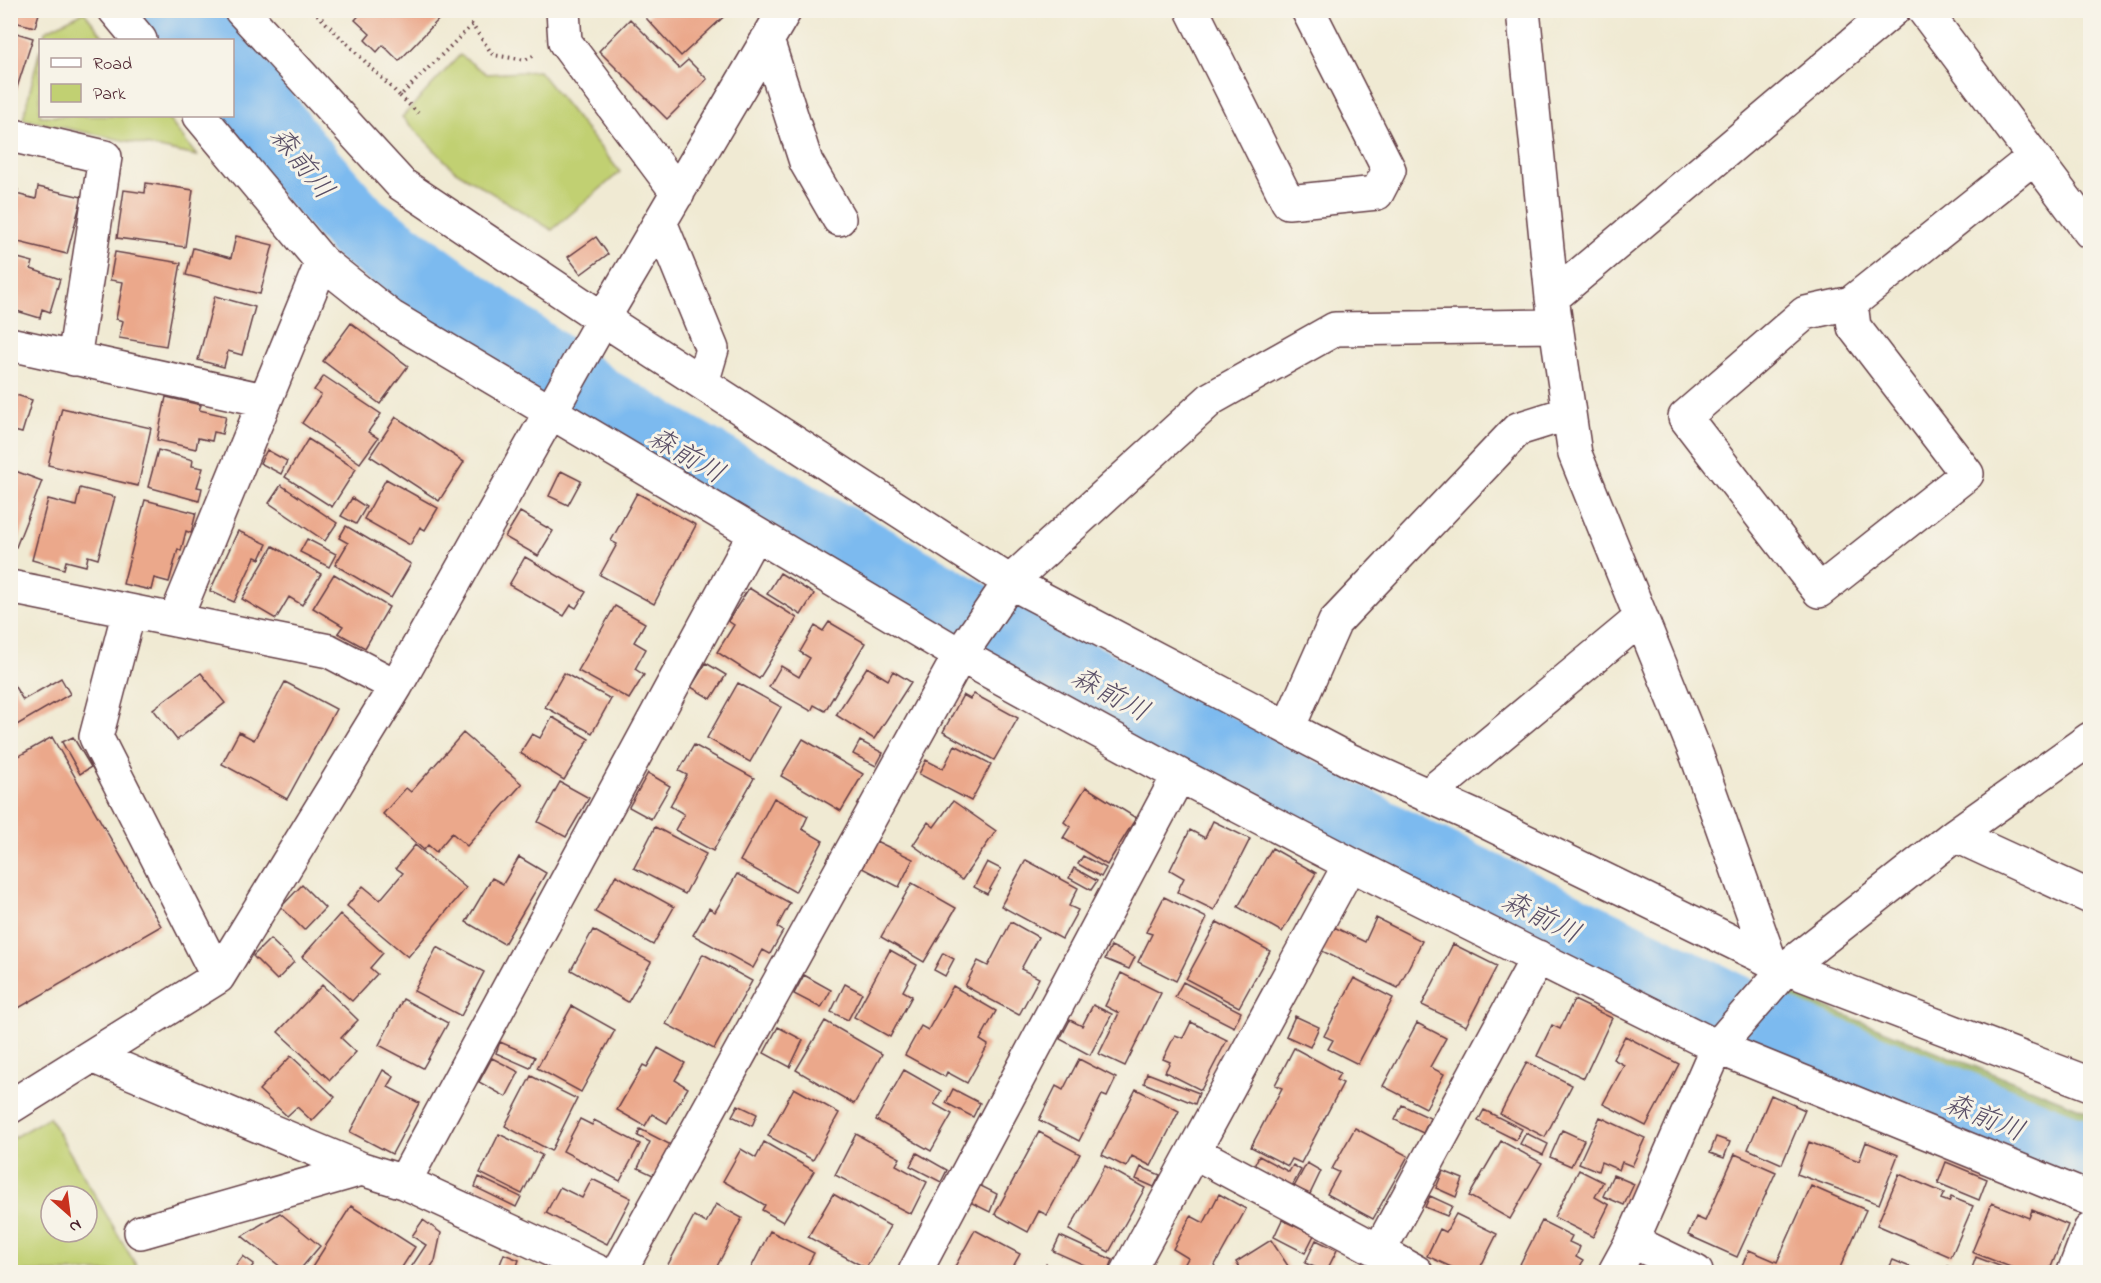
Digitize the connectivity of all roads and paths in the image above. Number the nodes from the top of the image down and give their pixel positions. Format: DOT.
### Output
graph roads {
  1 [pos="115,10"];
  2 [pos="240,10"];
  3 [pos="313,10"];
  4 [pos="785,10"];
  5 [pos="1192,10"];
  6 [pos="1308,10"];
  7 [pos="1523,10"];
  8 [pos="1893,10"];
  9 [pos="1924,10"];
  10 [pos="564,26"];
  11 [pos="139,39"];
  12 [pos="767,40"];
  13 [pos="400,96"];
  14 [pos="418,113"];
  15 [pos="201,117"];
  16 [pos="10,135"];
  17 [pos="2034,157"];
  18 [pos="678,193"];
  19 [pos="838,219"];
  20 [pos="660,222"];
  21 [pos="2091,232"];
  22 [pos="322,262"];
  23 [pos="1851,303"];
  24 [pos="1554,312"];
  25 [pos="603,319"];
  26 [pos="10,344"];
  27 [pos="74,359"];
  28 [pos="702,383"];
  29 [pos="264,400"];
  30 [pos="1569,413"];
  31 [pos="551,414"];
  32 [pos="754,535"];
  33 [pos="1010,582"];
  34 [pos="10,587"];
  35 [pos="129,611"];
  36 [pos="1641,618"];
  37 [pos="175,620"];
  38 [pos="960,655"];
  39 [pos="396,686"];
  40 [pos="1288,728"];
  41 [pos="2091,739"];
  42 [pos="1179,776"];
  43 [pos="1428,795"];
  44 [pos="1955,835"];
  45 [pos="1350,864"];
  46 [pos="2091,897"];
  47 [pos="1538,957"];
  48 [pos="1777,963"];
  49 [pos="218,977"];
  50 [pos="1717,1047"];
  51 [pos="94,1057"];
  52 [pos="2091,1084"];
  53 [pos="10,1107"];
  54 [pos="1194,1152"];
  55 [pos="362,1169"];
  56 [pos="404,1182"];
  57 [pos="2091,1199"];
  58 [pos="2091,1230"];
  59 [pos="141,1232"];
  60 [pos="1632,1241"];
  61 [pos="1379,1251"];
  62 [pos="599,1272"];
  63 [pos="620,1272"];
  64 [pos="915,1272"];
  65 [pos="1128,1272"];
  66 [pos="1416,1272"];
  67 [pos="1615,1272"];
  68 [pos="1695,1272"];
  69 [pos="2074,1272"];
  1 -- 11 [label="street"];
  2 -- 25 [label="street"];
  3 -- 13 [label="path"];
  4 -- 12 [label="street"];
  5 -- 6 [label="street"];
  7 -- 24 [label="street"];
  8 -- 24 [label="street"];
  9 -- 17 [label="street"];
  10 -- 13 [label="path"];
  10 -- 18 [label="street"];
  12 -- 18 [label="street"];
  12 -- 19 [label="street"];
  13 -- 14 [label="path"];
  15 -- 22 [label="street"];
  16 -- 27 [label="street"];
  17 -- 21 [label="street"];
  17 -- 23 [label="street"];
  18 -- 20 [label="street"];
  20 -- 25 [label="street"];
  20 -- 28 [label="street"];
  22 -- 29 [label="street"];
  22 -- 31 [label="street"];
  23 -- 23 [label="street"];
  24 -- 30 [label="street"];
  24 -- 33 [label="street"];
  25 -- 28 [label="street"];
  25 -- 31 [label="street"];
  26 -- 27 [label="street"];
  27 -- 29 [label="street"];
  28 -- 33 [label="street"];
  29 -- 37 [label="street"];
  30 -- 36 [label="street"];
  30 -- 40 [label="street"];
  31 -- 32 [label="street"];
  31 -- 39 [label="street"];
  32 -- 38 [label="street"];
  32 -- 56 [label="street"];
  33 -- 38 [label="street"];
  33 -- 40 [label="street"];
  34 -- 35 [label="street"];
  35 -- 37 [label="street"];
  35 -- 49 [label="street"];
  36 -- 43 [label="street"];
  36 -- 48 [label="street"];
  37 -- 39 [label="street"];
  38 -- 42 [label="street"];
  38 -- 63 [label="street"];
  39 -- 49 [label="street"];
  40 -- 43 [label="street"];
  41 -- 44 [label="street"];
  42 -- 45 [label="street"];
  42 -- 64 [label="street"];
  43 -- 48 [label="street"];
  44 -- 46 [label="street"];
  44 -- 48 [label="street"];
  45 -- 47 [label="street"];
  45 -- 54 [label="street"];
  47 -- 50 [label="street"];
  47 -- 61 [label="street"];
  48 -- 50 [label="street"];
  48 -- 52 [label="street"];
  49 -- 51 [label="street"];
  50 -- 57 [label="street"];
  50 -- 60 [label="street"];
  51 -- 53 [label="street"];
  51 -- 55 [label="street"];
  54 -- 61 [label="street"];
  54 -- 65 [label="street"];
  55 -- 56 [label="street"];
  55 -- 59 [label="street"];
  56 -- 62 [label="street"];
  58 -- 69 [label="street"];
  60 -- 67 [label="street"];
  60 -- 68 [label="street"];
  61 -- 66 [label="street"];
}
